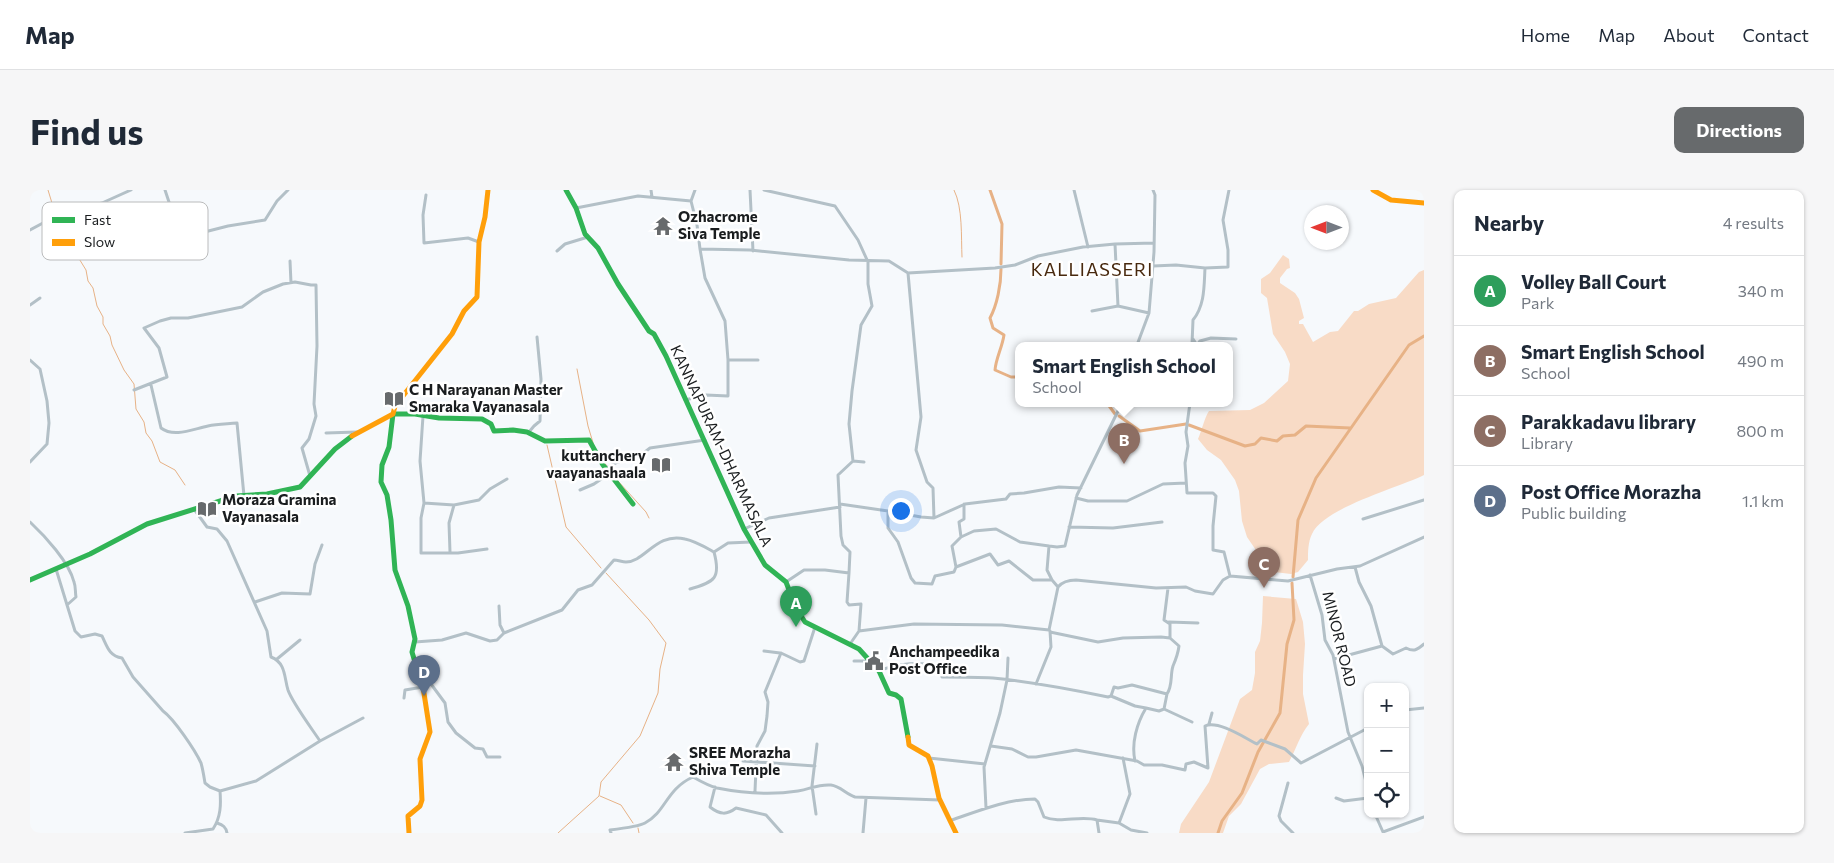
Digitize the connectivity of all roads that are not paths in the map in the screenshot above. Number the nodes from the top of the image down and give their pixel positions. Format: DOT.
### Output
graph roads {
  1 [pos="131,190"];
  2 [pos="165,190"];
  3 [pos="288,190"];
  4 [pos="488,190"];
  5 [pos="566,190"];
  6 [pos="651,190"];
  7 [pos="695,190"];
  8 [pos="750,190"];
  9 [pos="764,190"];
  10 [pos="1074,190"];
  11 [pos="1153,190"];
  12 [pos="1229,190"];
  13 [pos="1373,190"];
  14 [pos="426,195"];
  15 [pos="652,197"];
  16 [pos="692,201"];
  17 [pos="104,202"];
  18 [pos="169,202"];
  19 [pos="1424,203"];
  20 [pos="576,208"];
  21 [pos="42,224"];
  22 [pos="30,230"];
  23 [pos="208,231"];
  24 [pos="588,237"];
  25 [pos="480,242"];
  26 [pos="1154,243"];
  27 [pos="1115,244"];
  28 [pos="1088,247"];
  29 [pos="700,249"];
  30 [pos="557,251"];
  31 [pos="753,251"];
  32 [pos="290,261"];
  33 [pos="868,262"];
  34 [pos="1153,266"];
  35 [pos="1205,268"];
  36 [pos="908,273"];
  37 [pos="291,283"];
  38 [pos="40,298"];
  39 [pos="30,305"];
  40 [pos="1118,306"];
  41 [pos="1092,311"];
  42 [pos="1148,313"];
  43 [pos="538,337"];
  44 [pos="1236,339"];
  45 [pos="1138,342"];
  46 [pos="1192,342"];
  47 [pos="1199,342"];
  48 [pos="30,360"];
  49 [pos="728,360"];
  50 [pos="758,360"];
  51 [pos="151,385"];
  52 [pos="134,390"];
  53 [pos="684,400"];
  54 [pos="1119,407"];
  55 [pos="1189,407"];
  56 [pos="393,414"];
  57 [pos="423,416"];
  58 [pos="357,432"];
  59 [pos="530,432"];
  60 [pos="326,433"];
  61 [pos="705,440"];
  62 [pos="853,461"];
  63 [pos="30,462"];
  64 [pos="864,462"];
  65 [pos="608,469"];
  66 [pos="310,476"];
  67 [pos="507,479"];
  68 [pos="1186,483"];
  69 [pos="1081,488"];
  70 [pos="580,490"];
  71 [pos="244,496"];
  72 [pos="1076,498"];
  73 [pos="1424,500"];
  74 [pos="424,503"];
  75 [pos="633,504"];
  76 [pos="964,504"];
  77 [pos="454,505"];
  78 [pos="840,505"];
  79 [pos="194,509"];
  80 [pos="888,511"];
  81 [pos="934,518"];
  82 [pos="1363,519"];
  83 [pos="30,522"];
  84 [pos="1162,522"];
  85 [pos="1070,527"];
  86 [pos="744,528"];
  87 [pos="961,537"];
  88 [pos="1424,537"];
  89 [pos="751,542"];
  90 [pos="322,545"];
  91 [pos="1049,546"];
  92 [pos="487,549"];
  93 [pos="450,552"];
  94 [pos="714,552"];
  95 [pos="66,564"];
  96 [pos="956,567"];
  97 [pos="1355,567"];
  98 [pos="56,569"];
  99 [pos="849,573"];
  100 [pos="1310,575"];
  101 [pos="1230,576"];
  102 [pos="30,580"];
  103 [pos="786,582"];
  104 [pos="1055,583"];
  105 [pos="1168,588"];
  106 [pos="690,589"];
  107 [pos="255,602"];
  108 [pos="67,605"];
  109 [pos="499,606"];
  110 [pos="1167,622"];
  111 [pos="1198,623"];
  112 [pos="815,627"];
  113 [pos="859,631"];
  114 [pos="1050,631"];
  115 [pos="504,633"];
  116 [pos="1170,638"];
  117 [pos="300,640"];
  118 [pos="415,642"];
  119 [pos="850,644"];
  120 [pos="1424,644"];
  121 [pos="1382,646"];
  122 [pos="764,651"];
  123 [pos="781,653"];
  124 [pos="1008,658"];
  125 [pos="277,659"];
  126 [pos="1334,659"];
  127 [pos="854,661"];
  128 [pos="869,661"];
  129 [pos="879,671"];
  130 [pos="420,679"];
  131 [pos="1008,680"];
  132 [pos="1036,684"];
  133 [pos="423,686"];
  134 [pos="1167,694"];
  135 [pos="1111,696"];
  136 [pos="404,698"];
  137 [pos="1146,708"];
  138 [pos="1424,708"];
  139 [pos="1164,709"];
  140 [pos="1409,710"];
  141 [pos="1212,713"];
  142 [pos="364,718"];
  143 [pos="1192,722"];
  144 [pos="1208,724"];
  145 [pos="1364,730"];
  146 [pos="1350,738"];
  147 [pos="320,741"];
  148 [pos="816,744"];
  149 [pos="991,746"];
  150 [pos="500,757"];
  151 [pos="929,758"];
  152 [pos="1123,758"];
  153 [pos="743,761"];
  154 [pos="1135,761"];
  155 [pos="756,762"];
  156 [pos="985,764"];
  157 [pos="815,766"];
  158 [pos="1365,773"];
  159 [pos="1288,783"];
  160 [pos="812,786"];
  161 [pos="715,787"];
  162 [pos="220,790"];
  163 [pos="755,791"];
  164 [pos="866,798"];
  165 [pos="1336,798"];
  166 [pos="1364,798"];
  167 [pos="940,800"];
  168 [pos="986,808"];
  169 [pos="816,814"];
  170 [pos="1424,817"];
  171 [pos="1377,818"];
  172 [pos="952,820"];
  173 [pos="1097,820"];
  174 [pos="217,823"];
  175 [pos="1119,823"];
  176 [pos="1382,832"];
  177 [pos="185,833"];
  178 [pos="227,833"];
  179 [pos="409,833"];
  180 [pos="611,833"];
  181 [pos="782,833"];
  182 [pos="863,833"];
  183 [pos="956,833"];
  184 [pos="1099,833"];
  185 [pos="1147,833"];
  186 [pos="1293,833"];
  1 -- 17 [label="street"];
  2 -- 18 [label="street"];
  3 -- 23 [label="street"];
  4 -- 25 [label="main road"];
  5 -- 20 [label="main road, KANNAPURAM-DHARMASALA"];
  6 -- 15 [label="street"];
  7 -- 16 [label="street"];
  8 -- 31 [label="street"];
  9 -- 33 [label="street"];
  10 -- 28 [label="street"];
  11 -- 26 [label="street"];
  12 -- 35 [label="street"];
  13 -- 19 [label="main road"];
  14 -- 25 [label="street"];
  15 -- 16 [label="street"];
  15 -- 20 [label="street"];
  16 -- 29 [label="street"];
  20 -- 24 [label="main road, KANNAPURAM-DHARMASALA"];
  21 -- 22 [label="street"];
  24 -- 30 [label="street"];
  24 -- 53 [label="main road, KANNAPURAM-DHARMASALA"];
  25 -- 56 [label="main road"];
  26 -- 27 [label="street"];
  26 -- 34 [label="street"];
  27 -- 28 [label="street"];
  27 -- 40 [label="street"];
  28 -- 36 [label="street"];
  29 -- 31 [label="street"];
  29 -- 49 [label="street"];
  31 -- 33 [label="street"];
  32 -- 37 [label="street"];
  33 -- 36 [label="street"];
  33 -- 62 [label="street"];
  34 -- 35 [label="street"];
  34 -- 42 [label="street"];
  35 -- 46 [label="street"];
  36 -- 81 [label="street"];
  37 -- 51 [label="street"];
  37 -- 66 [label="street"];
  38 -- 39 [label="street"];
  40 -- 41 [label="street"];
  40 -- 42 [label="street"];
  42 -- 45 [label="street"];
  43 -- 59 [label="street"];
  44 -- 47 [label="street"];
  48 -- 63 [label="street"];
  49 -- 50 [label="street"];
  49 -- 53 [label="street"];
  51 -- 52 [label="street"];
  51 -- 71 [label="street"];
  53 -- 61 [label="main road, KANNAPURAM-DHARMASALA"];
  54 -- 69 [label="street"];
  55 -- 68 [label="street"];
  56 -- 57 [label="main road"];
  56 -- 58 [label="main road"];
  56 -- 118 [label="main road"];
  57 -- 59 [label="main road"];
  57 -- 74 [label="street"];
  58 -- 60 [label="street"];
  58 -- 66 [label="main road"];
  59 -- 65 [label="main road"];
  61 -- 65 [label="street"];
  61 -- 86 [label="main road, KANNAPURAM-DHARMASALA"];
  62 -- 64 [label="street"];
  62 -- 78 [label="street"];
  65 -- 70 [label="street"];
  65 -- 75 [label="main road"];
  66 -- 71 [label="main road"];
  67 -- 77 [label="street"];
  68 -- 72 [label="street"];
  68 -- 101 [label="street"];
  69 -- 72 [label="street"];
  69 -- 76 [label="street"];
  71 -- 79 [label="main road"];
  72 -- 85 [label="street"];
  73 -- 82 [label="street"];
  74 -- 77 [label="street"];
  74 -- 93 [label="street"];
  76 -- 81 [label="street"];
  76 -- 87 [label="street"];
  77 -- 93 [label="street"];
  78 -- 80 [label="street"];
  78 -- 86 [label="street"];
  78 -- 99 [label="street"];
  79 -- 95 [label="main road"];
  79 -- 107 [label="street"];
  80 -- 81 [label="street"];
  80 -- 96 [label="street"];
  83 -- 95 [label="street"];
  84 -- 85 [label="street"];
  85 -- 91 [label="street"];
  86 -- 89 [label="main road, KANNAPURAM-DHARMASALA"];
  87 -- 91 [label="street"];
  87 -- 96 [label="street"];
  88 -- 97 [label="street"];
  89 -- 94 [label="street"];
  89 -- 103 [label="main road, KANNAPURAM-DHARMASALA"];
  90 -- 107 [label="street"];
  91 -- 104 [label="street"];
  92 -- 93 [label="street"];
  94 -- 106 [label="street"];
  94 -- 115 [label="street"];
  95 -- 98 [label="main road"];
  95 -- 108 [label="street"];
  96 -- 104 [label="street"];
  97 -- 100 [label="street"];
  97 -- 121 [label="street"];
  98 -- 102 [label="main road"];
  98 -- 108 [label="street"];
  99 -- 103 [label="street"];
  99 -- 113 [label="street"];
  100 -- 101 [label="street"];
  100 -- 126 [label="street, MINOR ROAD"];
  101 -- 105 [label="street"];
  103 -- 112 [label="main road, KANNAPURAM-DHARMASALA"];
  104 -- 105 [label="street"];
  104 -- 114 [label="street"];
  105 -- 110 [label="street"];
  107 -- 125 [label="street"];
  108 -- 162 [label="street"];
  109 -- 115 [label="street"];
  110 -- 111 [label="street"];
  110 -- 116 [label="street"];
  112 -- 119 [label="main road, KANNAPURAM-DHARMASALA"];
  112 -- 123 [label="street"];
  113 -- 114 [label="street"];
  113 -- 119 [label="street"];
  114 -- 116 [label="street"];
  114 -- 132 [label="street"];
  115 -- 118 [label="street"];
  116 -- 134 [label="street"];
  117 -- 125 [label="street"];
  118 -- 130 [label="main road"];
  119 -- 128 [label="main road, KANNAPURAM-DHARMASALA"];
  120 -- 121 [label="street"];
  121 -- 126 [label="street"];
  122 -- 123 [label="street"];
  123 -- 155 [label="street"];
  124 -- 131 [label="street"];
  125 -- 147 [label="street"];
  126 -- 146 [label="street, MINOR ROAD"];
  127 -- 128 [label="street"];
  128 -- 129 [label="main road, KANNAPURAM-DHARMASALA"];
  129 -- 131 [label="street"];
  129 -- 151 [label="main road, KANNAPURAM-DHARMASALA"];
  130 -- 133 [label="main road"];
  130 -- 150 [label="street"];
  131 -- 132 [label="street"];
  131 -- 149 [label="street"];
  132 -- 135 [label="street"];
  133 -- 136 [label="street"];
  133 -- 179 [label="main road"];
  134 -- 135 [label="street"];
  134 -- 139 [label="street"];
  135 -- 137 [label="street"];
  137 -- 139 [label="street"];
  137 -- 154 [label="street"];
  138 -- 140 [label="street"];
  139 -- 143 [label="street"];
  141 -- 144 [label="street"];
  142 -- 147 [label="street"];
  144 -- 146 [label="street"];
  144 -- 154 [label="street"];
  145 -- 146 [label="street"];
  146 -- 158 [label="street, MINOR ROAD"];
  147 -- 162 [label="street"];
  148 -- 157 [label="street"];
  149 -- 152 [label="street"];
  149 -- 156 [label="street"];
  151 -- 156 [label="street"];
  151 -- 167 [label="main road"];
  152 -- 154 [label="street"];
  152 -- 175 [label="street"];
  153 -- 155 [label="street"];
  155 -- 157 [label="street"];
  155 -- 163 [label="street"];
  156 -- 168 [label="street"];
  157 -- 160 [label="street"];
  159 -- 186 [label="street"];
  160 -- 163 [label="street"];
  160 -- 164 [label="street"];
  160 -- 169 [label="street"];
  161 -- 163 [label="street"];
  161 -- 180 [label="street"];
  161 -- 181 [label="street"];
  162 -- 174 [label="street"];
  164 -- 167 [label="street"];
  164 -- 182 [label="street"];
  165 -- 166 [label="street"];
  167 -- 172 [label="main road"];
  168 -- 172 [label="street"];
  168 -- 173 [label="street"];
  170 -- 176 [label="street"];
  171 -- 176 [label="street"];
  172 -- 183 [label="main road"];
  173 -- 175 [label="street"];
  173 -- 184 [label="street"];
  174 -- 177 [label="street"];
  174 -- 178 [label="street"];
  175 -- 185 [label="street"];
}
